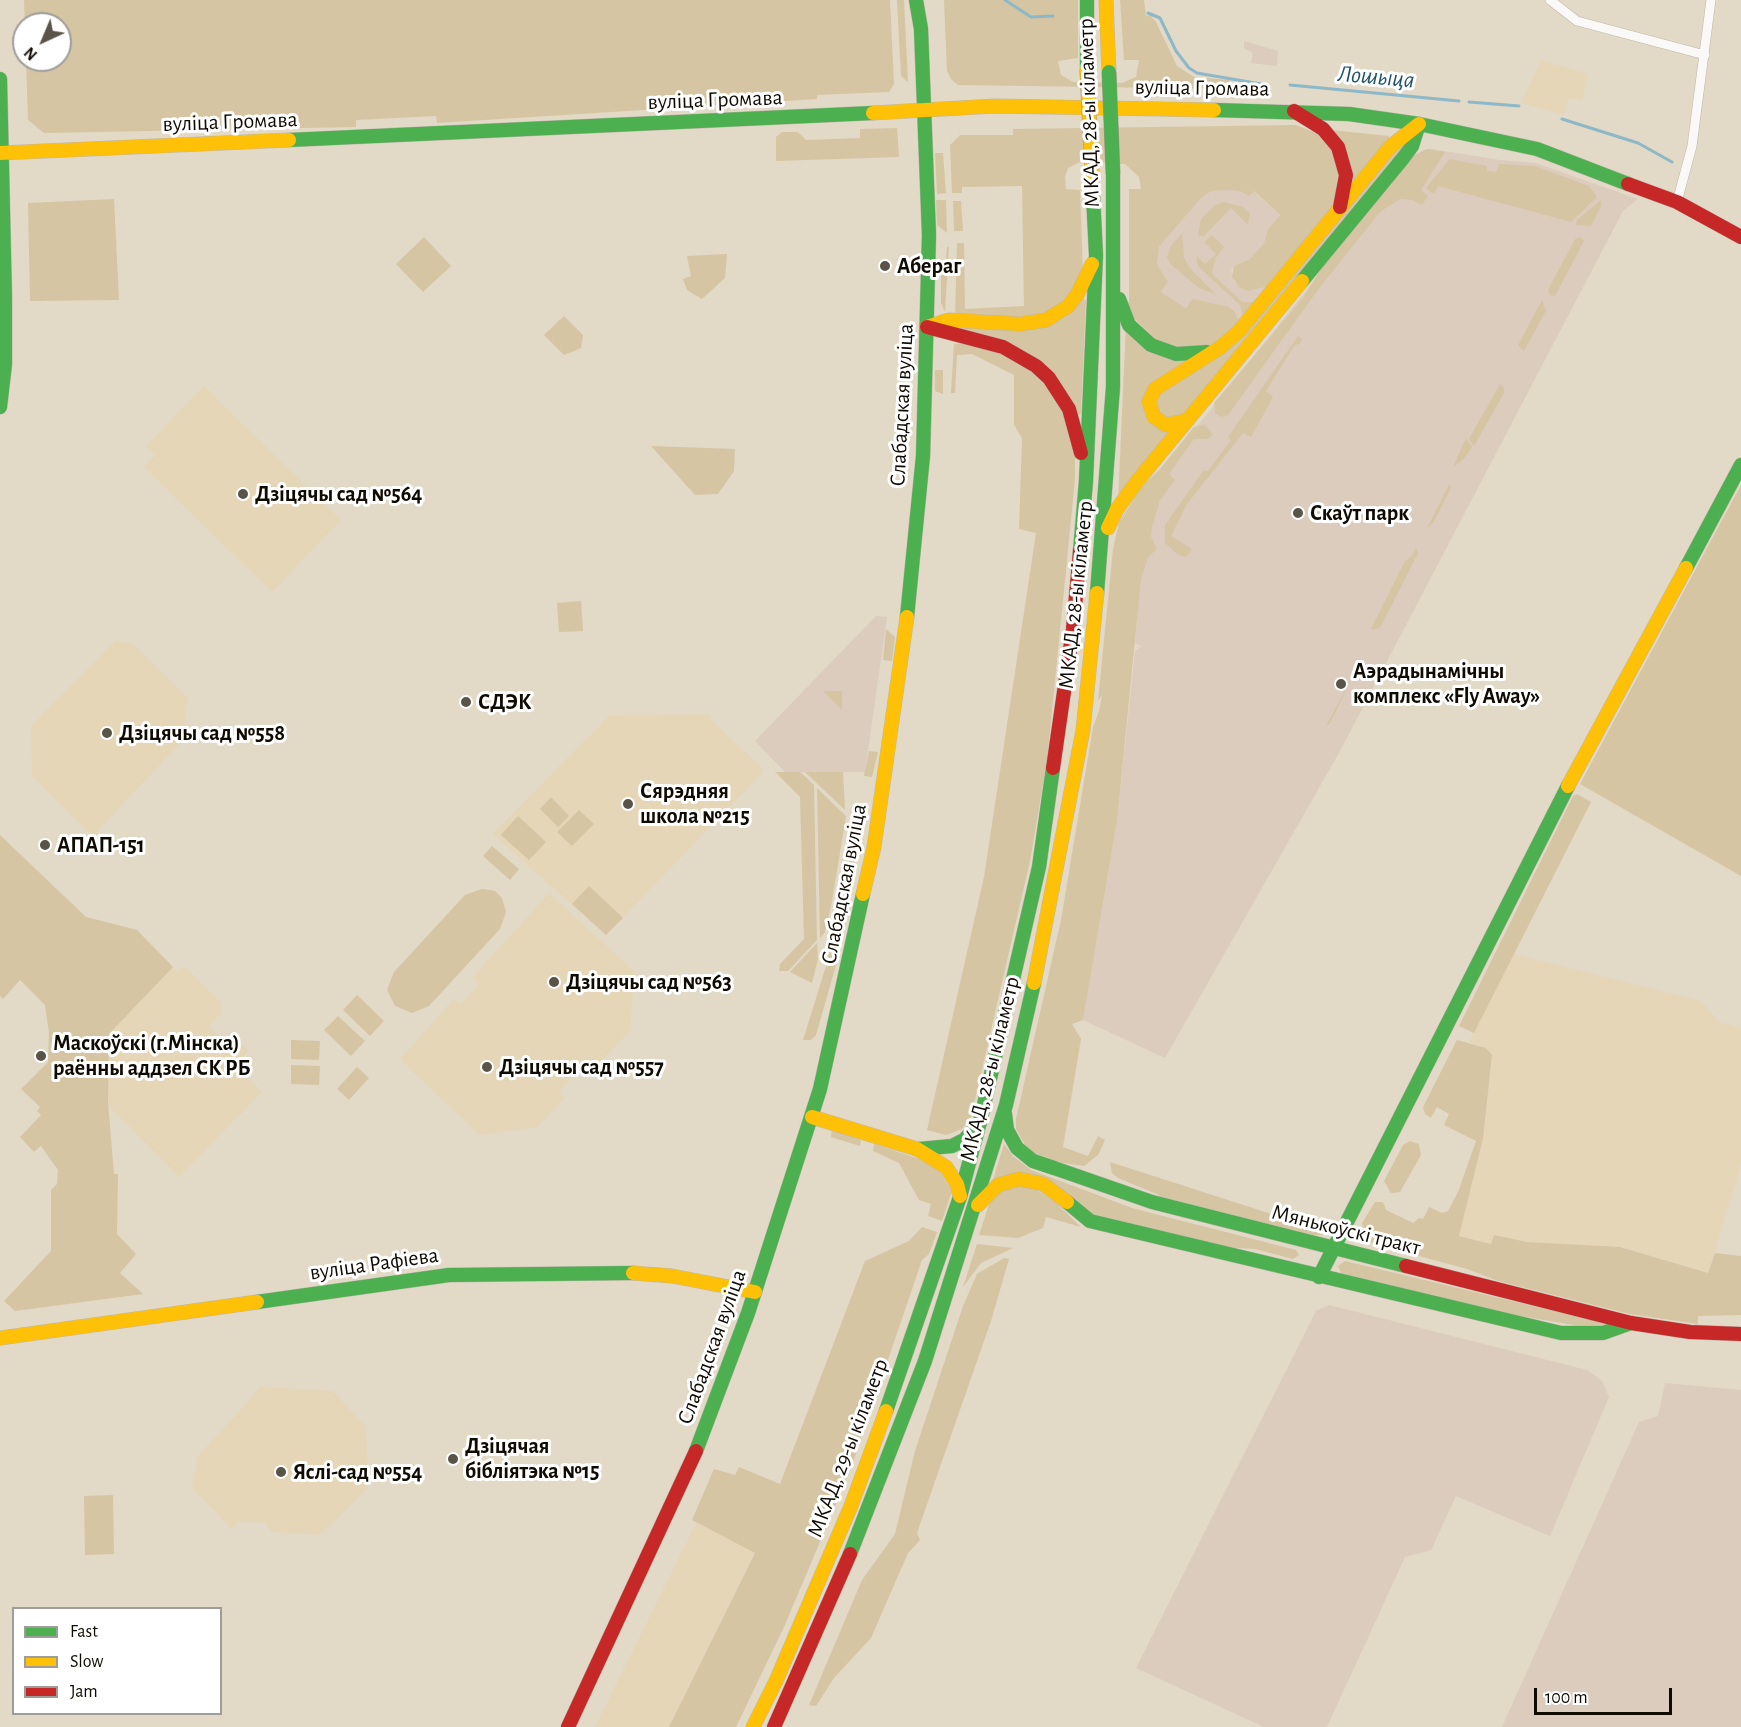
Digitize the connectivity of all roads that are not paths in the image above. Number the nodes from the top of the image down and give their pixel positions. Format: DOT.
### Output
graph roads {
  1 [pos="916,0"];
  2 [pos="1087,0"];
  3 [pos="1106,0"];
  4 [pos="1550,0"];
  5 [pos="1711,0"];
  6 [pos="1705,55"];
  7 [pos="0,78"];
  8 [pos="924,109"];
  9 [pos="1294,111"];
  10 [pos="1425,125"];
  11 [pos="1,153"];
  12 [pos="1677,202"];
  13 [pos="1339,210"];
  14 [pos="1741,237"];
  15 [pos="1096,255"];
  16 [pos="1115,290"];
  17 [pos="927,327"];
  18 [pos="1211,352"];
  19 [pos="0,407"];
  20 [pos="1188,420"];
  21 [pos="1741,465"];
  22 [pos="1086,481"];
  23 [pos="1102,544"];
  24 [pos="1006,1105"];
  25 [pos="812,1117"];
  26 [pos="980,1122"];
  27 [pos="917,1149"];
  28 [pos="965,1177"];
  29 [pos="983,1183"];
  30 [pos="960,1197"];
  31 [pos="974,1211"];
  32 [pos="1333,1248"];
  33 [pos="1319,1277"];
  34 [pos="755,1292"];
  35 [pos="1631,1323"];
  36 [pos="1741,1334"];
  37 [pos="0,1338"];
  38 [pos="568,1727"];
  39 [pos="753,1727"];
  40 [pos="774,1727"];
  1 -- 8 [label="main road, Слабадская вуліца"];
  2 -- 15 [label="main road, МКАД, 28-ы кіламетр, bridge"];
  3 -- 16 [label="main road, МКАД, 28-ы кіламетр, bridge"];
  4 -- 6 [label="street"];
  5 -- 6 [label="street"];
  6 -- 12 [label="street"];
  7 -- 11 [label="main road"];
  8 -- 9 [label="main road, вуліца Громава"];
  8 -- 11 [label="main road, вуліца Громава"];
  8 -- 17 [label="main road, Слабадская вуліца"];
  9 -- 10 [label="main road, вуліца Громава"];
  9 -- 13 [label="main road"];
  10 -- 12 [label="main road, вуліца Громава"];
  10 -- 13 [label="main road"];
  10 -- 20 [label="main road"];
  11 -- 19 [label="main road"];
  12 -- 14 [label="main road, вуліца Громава"];
  13 -- 18 [label="main road"];
  15 -- 17 [label="main road"];
  15 -- 22 [label="main road, МКАД, 28-ы кіламетр"];
  16 -- 18 [label="main road"];
  16 -- 23 [label="main road, МКАД, 28-ы кіламетр"];
  17 -- 22 [label="main road"];
  17 -- 25 [label="main road, Слабадская вуліца"];
  18 -- 20 [label="main road"];
  20 -- 23 [label="main road"];
  21 -- 32 [label="main road"];
  22 -- 26 [label="main road, МКАД, 28-ы кіламетр"];
  23 -- 24 [label="main road, МКАД, 28-ы кіламетр"];
  24 -- 29 [label="main road, МКАД, 28-ы кіламетр"];
  24 -- 32 [label="main road, Мянькоўскі тракт"];
  25 -- 27 [label="main road"];
  25 -- 34 [label="main road, Слабадская вуліца"];
  26 -- 27 [label="main road"];
  26 -- 28 [label="main road, МКАД, 28-ы кіламетр"];
  27 -- 30 [label="main road"];
  28 -- 30 [label="main road, МКАД, 29-ы кіламетр"];
  29 -- 31 [label="main road, МКАД, 29-ы кіламетр"];
  30 -- 39 [label="main road, МКАД, 29-ы кіламетр"];
  31 -- 33 [label="main road, Мянькоўскі тракт"];
  31 -- 40 [label="main road, МКАД, 29-ы кіламетр"];
  32 -- 33 [label="main road"];
  32 -- 35 [label="main road, Мянькоўскі тракт"];
  33 -- 35 [label="main road, Мянькоўскі тракт"];
  34 -- 37 [label="main road, вуліца Рафіева"];
  34 -- 38 [label="main road, Слабадская вуліца"];
  35 -- 36 [label="main road, Мянькоўскі тракт"];
}
